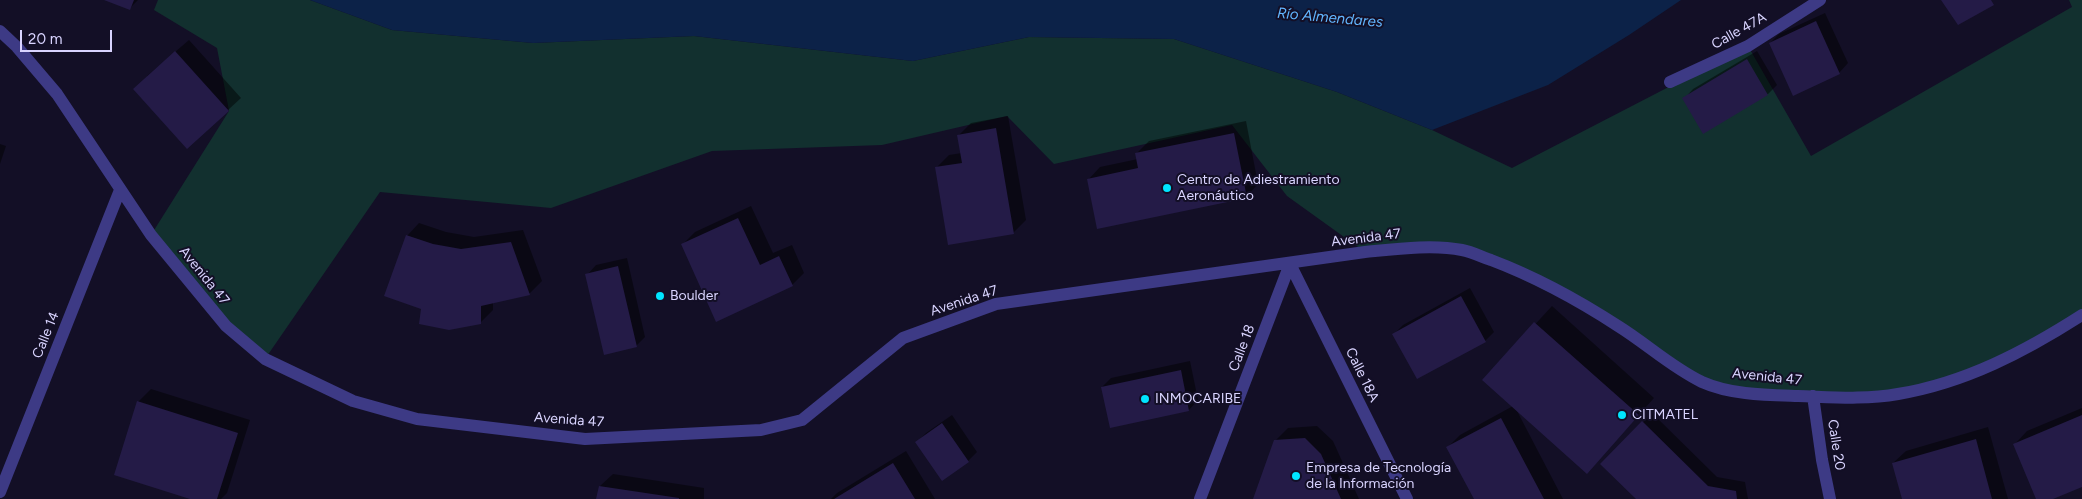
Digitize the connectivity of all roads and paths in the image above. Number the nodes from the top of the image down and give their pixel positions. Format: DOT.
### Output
graph roads {
  1 [pos="1820,0"];
  2 [pos="0,31"];
  3 [pos="1670,82"];
  4 [pos="120,190"];
  5 [pos="1290,264"];
  6 [pos="2082,314"];
  7 [pos="1813,396"];
  8 [pos="0,492"];
  9 [pos="1200,499"];
  10 [pos="1407,499"];
  11 [pos="1830,499"];
  1 -- 3 [label="street, Calle 47A"];
  2 -- 4 [label="street, Avenida 47"];
  4 -- 5 [label="street, Avenida 47"];
  4 -- 8 [label="street, Calle 14"];
  5 -- 7 [label="street, Avenida 47"];
  5 -- 9 [label="street, Calle 18"];
  5 -- 10 [label="street, Calle 18A"];
  6 -- 7 [label="street, Avenida 47"];
  7 -- 11 [label="street, Calle 20"];
}
